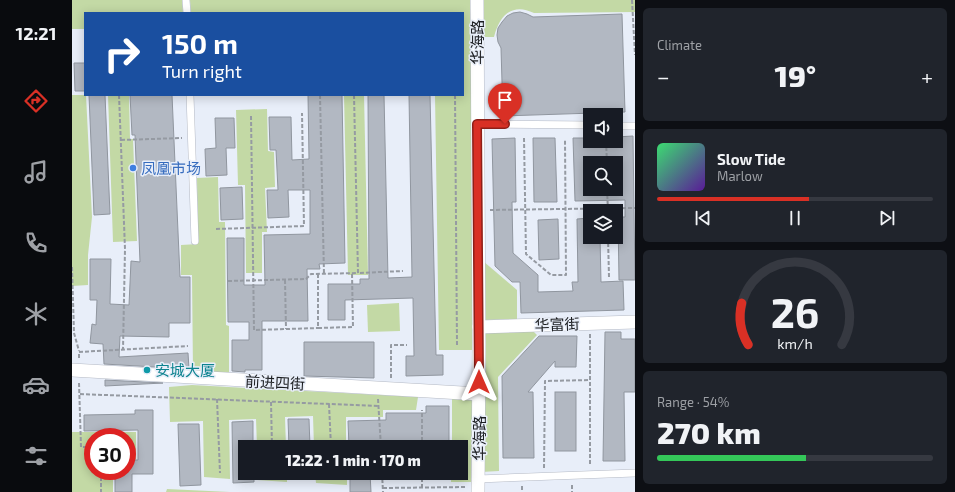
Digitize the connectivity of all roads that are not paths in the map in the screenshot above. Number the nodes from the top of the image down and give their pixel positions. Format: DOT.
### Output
graph roads {
  1 [pos="186,0"];
  2 [pos="477,0"];
  3 [pos="187,12"];
  4 [pos="190,96"];
  5 [pos="477,124"];
  6 [pos="583,126"];
  7 [pos="623,126"];
  8 [pos="635,126"];
  9 [pos="195,241"];
  10 [pos="635,322"];
  11 [pos="479,327"];
  12 [pos="76,370"];
  13 [pos="479,394"];
  14 [pos="635,473"];
  15 [pos="478,486"];
  1 -- 3 [label="lane"];
  2 -- 5 [label="street, 华海路"];
  4 -- 9 [label="lane"];
  5 -- 6 [label="lane"];
  5 -- 11 [label="street, 华海路"];
  7 -- 8 [label="lane"];
  10 -- 11 [label="street, 华富街"];
  11 -- 13 [label="street, 华海路"];
  12 -- 13 [label="street, 前进四街"];
  13 -- 15 [label="street, 华海路"];
  14 -- 15 [label="lane"];
}
